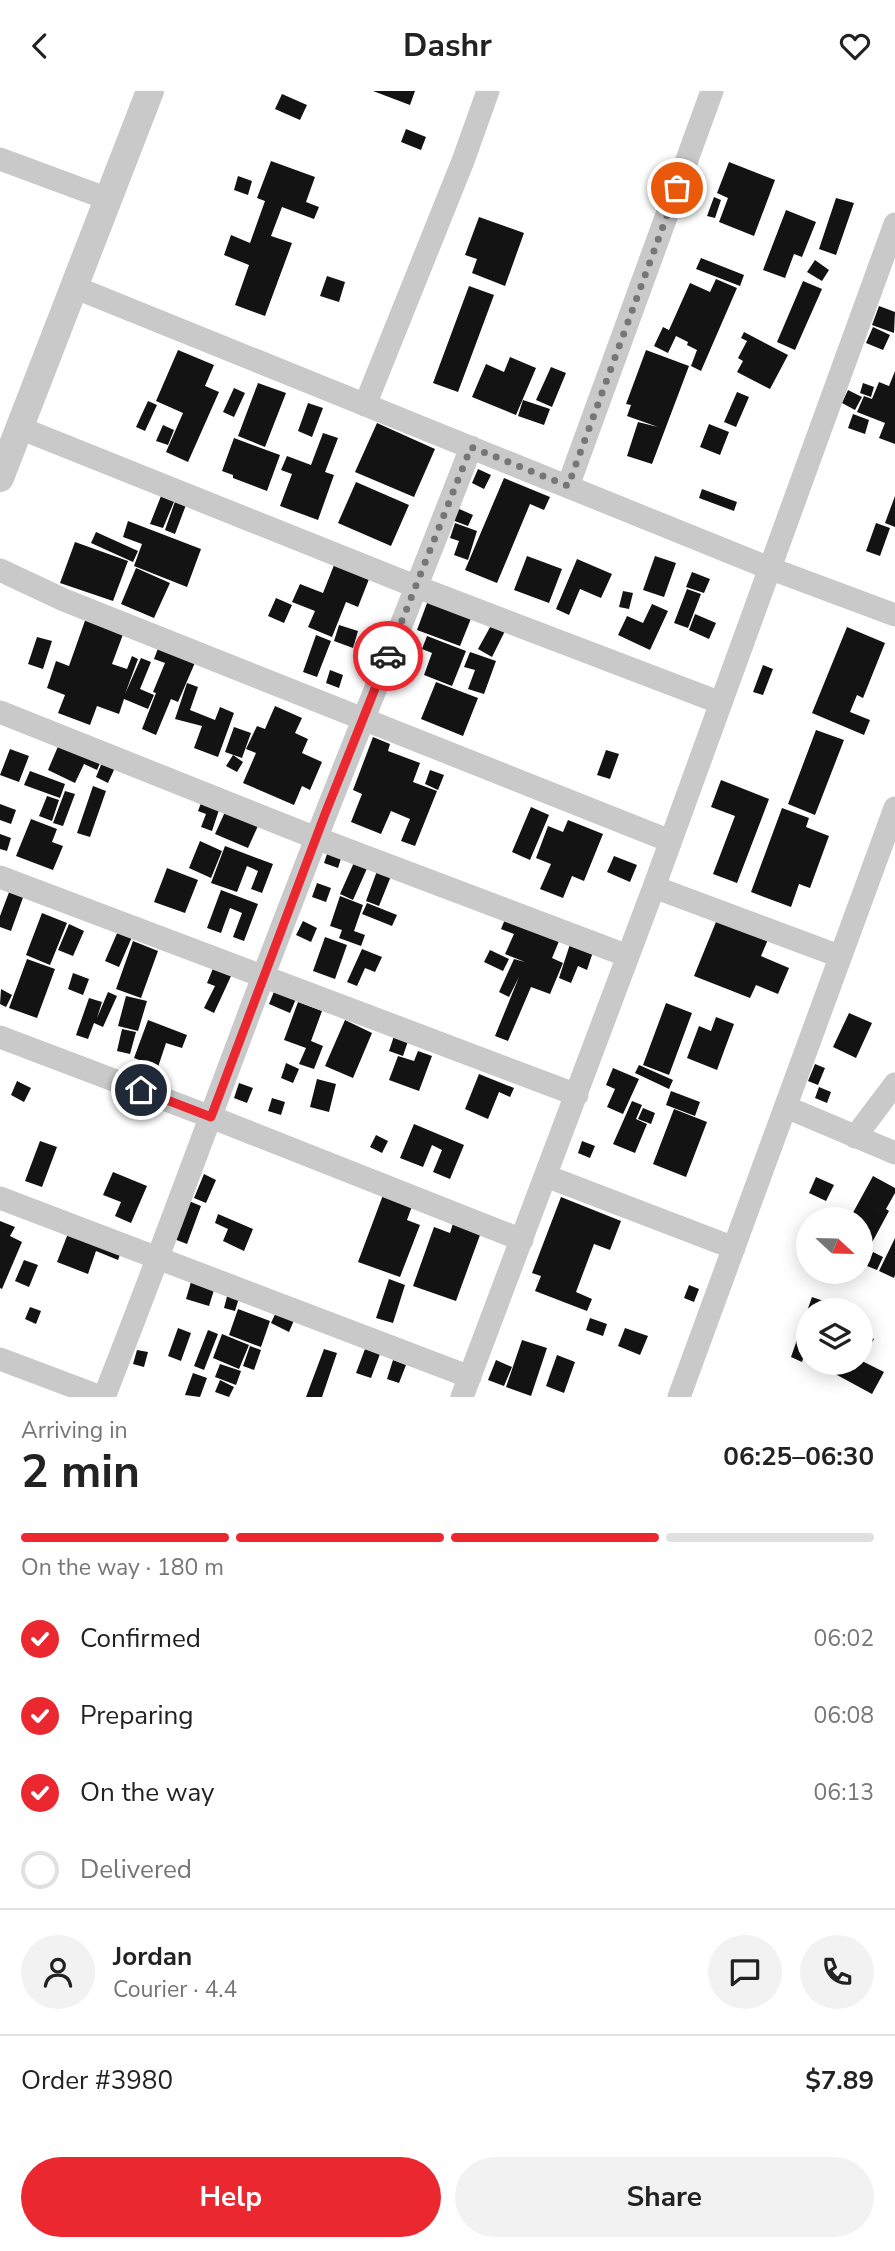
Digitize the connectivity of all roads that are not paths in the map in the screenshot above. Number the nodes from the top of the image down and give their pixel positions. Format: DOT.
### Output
graph roads {
  1 [pos="150,91"];
  2 [pos="488,91"];
  3 [pos="712,91"];
  4 [pos="0,159"];
  5 [pos="108,199"];
  6 [pos="895,224"];
  7 [pos="74,287"];
  8 [pos="365,405"];
  9 [pos="20,428"];
  10 [pos="471,447"];
  11 [pos="0,478"];
  12 [pos="568,486"];
  13 [pos="769,568"];
  14 [pos="0,570"];
  15 [pos="417,587"];
  16 [pos="895,615"];
  17 [pos="721,703"];
  18 [pos="0,712"];
  19 [pos="362,719"];
  20 [pos="895,808"];
  21 [pos="316,838"];
  22 [pos="670,841"];
  23 [pos="0,877"];
  24 [pos="654,887"];
  25 [pos="628,956"];
  26 [pos="839,956"];
  27 [pos="262,977"];
  28 [pos="0,1037"];
  29 [pos="895,1084"];
  30 [pos="577,1095"];
  31 [pos="786,1107"];
  32 [pos="211,1117"];
  33 [pos="855,1137"];
  34 [pos="895,1153"];
  35 [pos="546,1176"];
  36 [pos="0,1198"];
  37 [pos="522,1240"];
  38 [pos="734,1248"];
  39 [pos="159,1259"];
  40 [pos="0,1359"];
  41 [pos="466,1387"];
  42 [pos="103,1397"];
  43 [pos="679,1397"];
  1 -- 5 [label="street"];
  2 -- 8 [label="street"];
  3 -- 12 [label="street"];
  4 -- 5 [label="street"];
  5 -- 7 [label="street"];
  6 -- 13 [label="street"];
  7 -- 8 [label="street"];
  7 -- 9 [label="street"];
  8 -- 10 [label="street"];
  9 -- 11 [label="street"];
  9 -- 15 [label="street"];
  10 -- 12 [label="street"];
  10 -- 15 [label="street"];
  12 -- 13 [label="street"];
  13 -- 16 [label="street"];
  13 -- 17 [label="street"];
  14 -- 19 [label="street"];
  15 -- 17 [label="street"];
  15 -- 19 [label="street"];
  17 -- 22 [label="street"];
  18 -- 21 [label="street"];
  19 -- 21 [label="street"];
  19 -- 22 [label="street"];
  20 -- 26 [label="street"];
  21 -- 25 [label="street"];
  21 -- 27 [label="street"];
  22 -- 24 [label="street"];
  23 -- 27 [label="street"];
  24 -- 25 [label="street"];
  24 -- 26 [label="street"];
  25 -- 30 [label="street"];
  26 -- 31 [label="street"];
  27 -- 30 [label="street"];
  27 -- 32 [label="street"];
  28 -- 32 [label="street"];
  29 -- 33 [label="street"];
  30 -- 35 [label="street"];
  31 -- 33 [label="street"];
  31 -- 38 [label="street"];
  32 -- 37 [label="street"];
  32 -- 39 [label="street"];
  33 -- 34 [label="street"];
  35 -- 37 [label="street"];
  35 -- 38 [label="street"];
  36 -- 39 [label="street"];
  37 -- 41 [label="street"];
  38 -- 43 [label="street"];
  39 -- 41 [label="street"];
  39 -- 42 [label="street"];
  40 -- 42 [label="street"];
}
